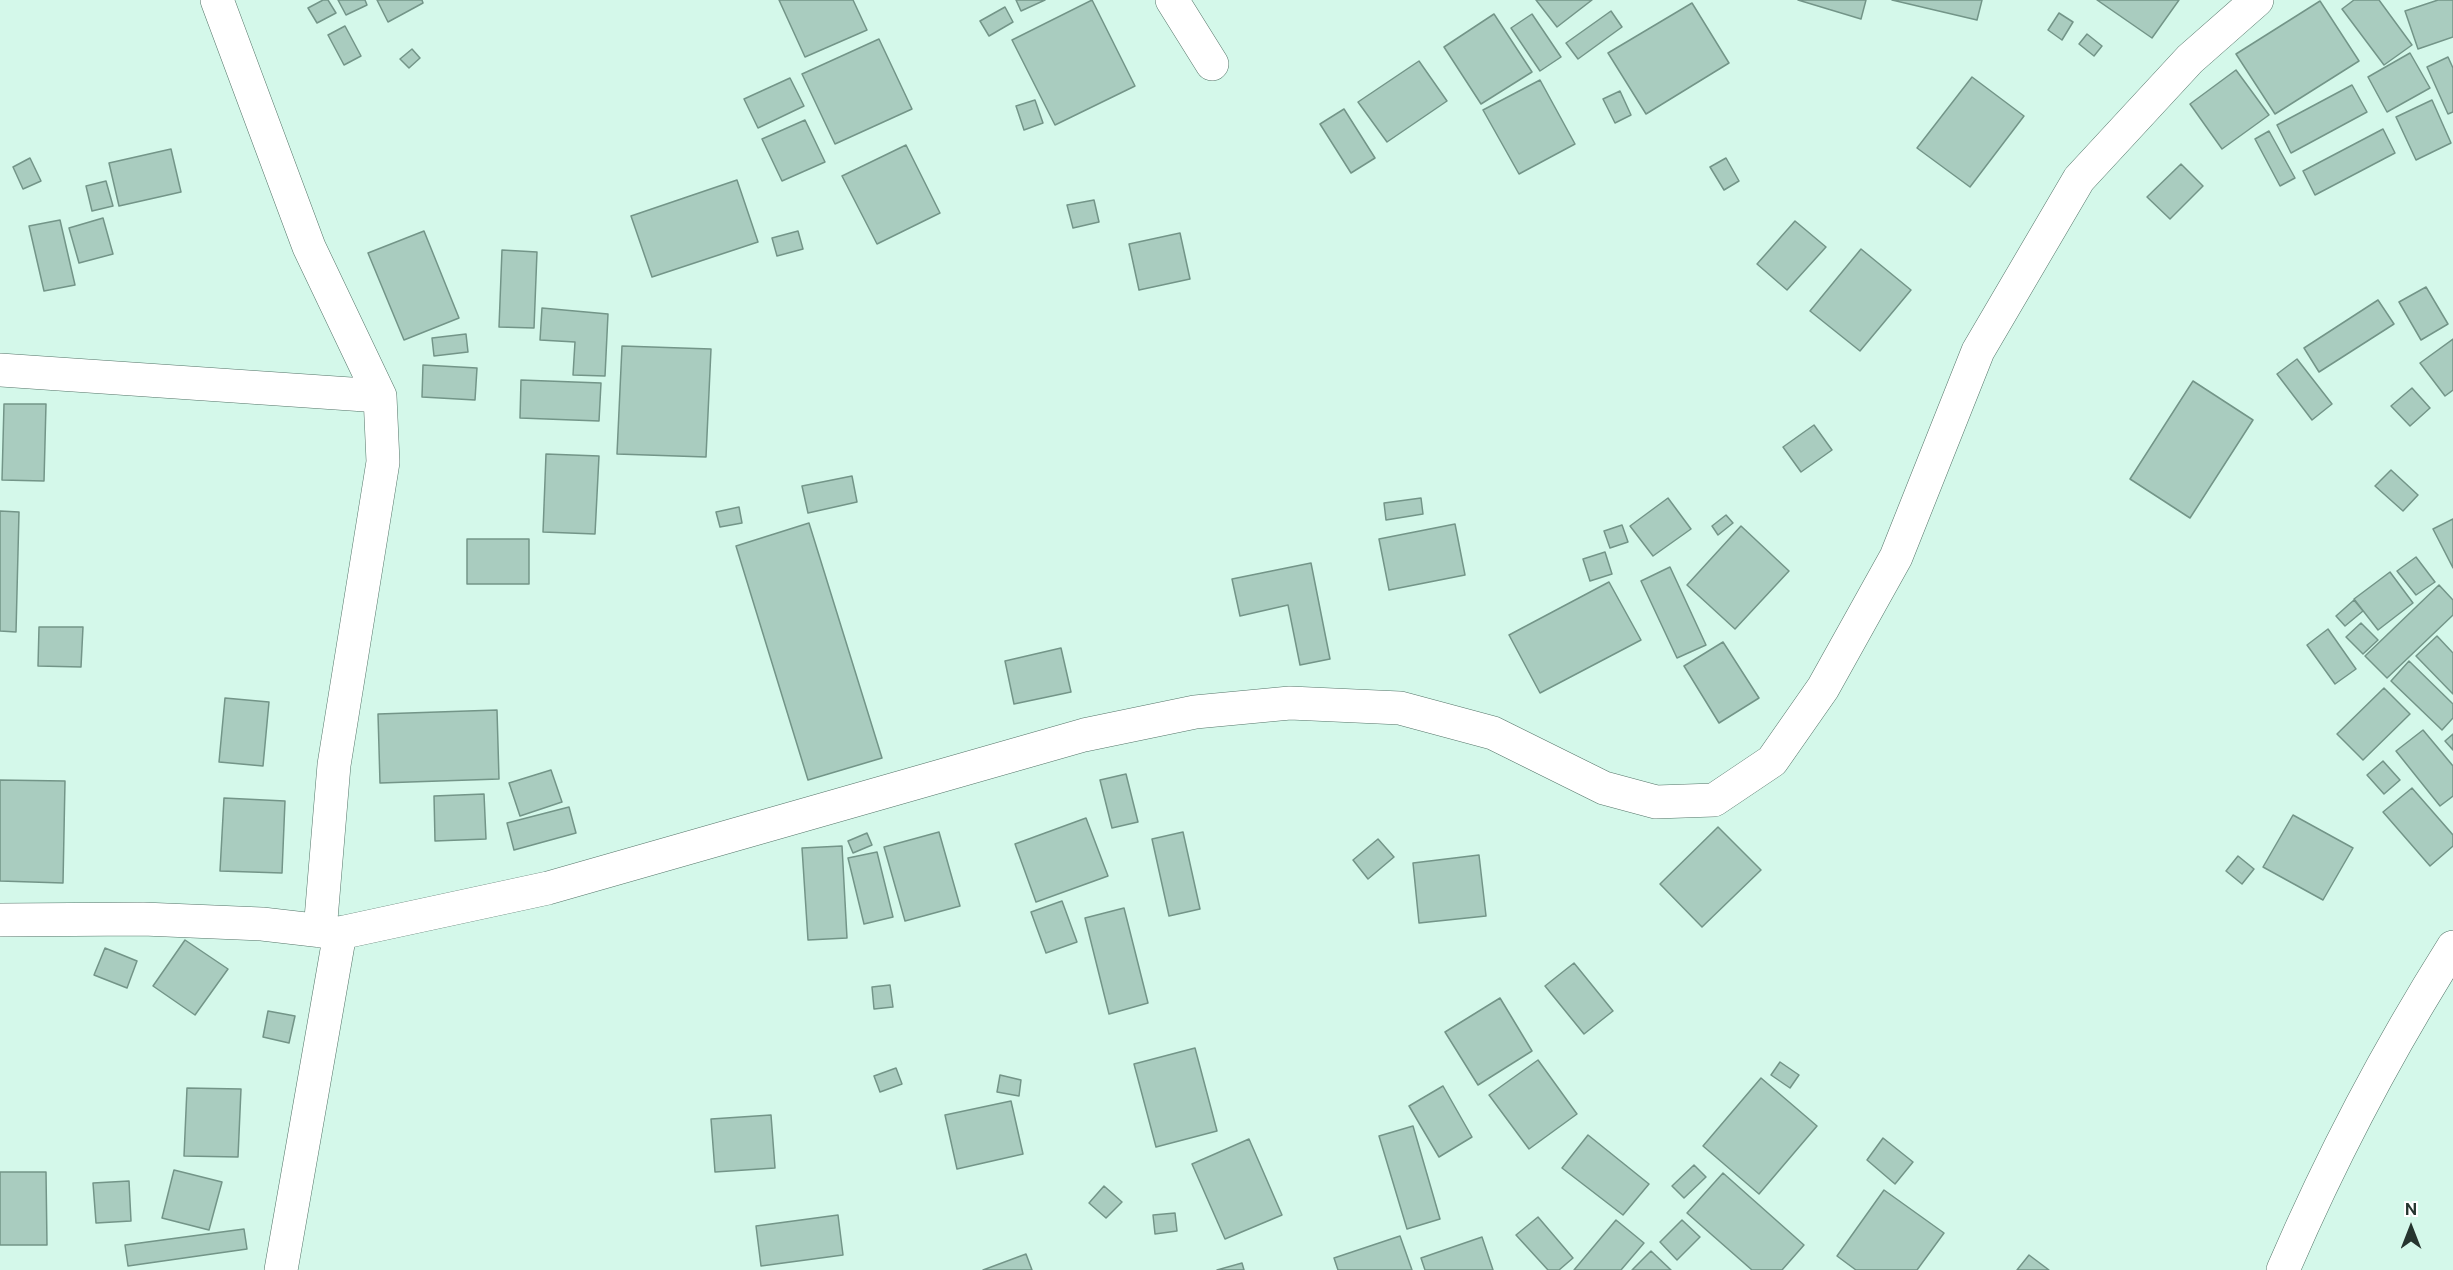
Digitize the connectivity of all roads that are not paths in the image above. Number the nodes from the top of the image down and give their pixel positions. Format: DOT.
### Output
graph roads {
  1 [pos="217,0"];
  2 [pos="1172,0"];
  3 [pos="2257,0"];
  4 [pos="1212,64"];
  5 [pos="0,370"];
  6 [pos="380,396"];
  7 [pos="0,920"];
  8 [pos="330,932"];
  9 [pos="2453,946"];
  10 [pos="281,1270"];
  11 [pos="2283,1270"];
  1 -- 6 [label="street"];
  2 -- 4 [label="street"];
  3 -- 8 [label="street"];
  5 -- 6 [label="street"];
  6 -- 8 [label="street"];
  7 -- 8 [label="street"];
  8 -- 10 [label="street"];
  9 -- 11 [label="street"];
}
